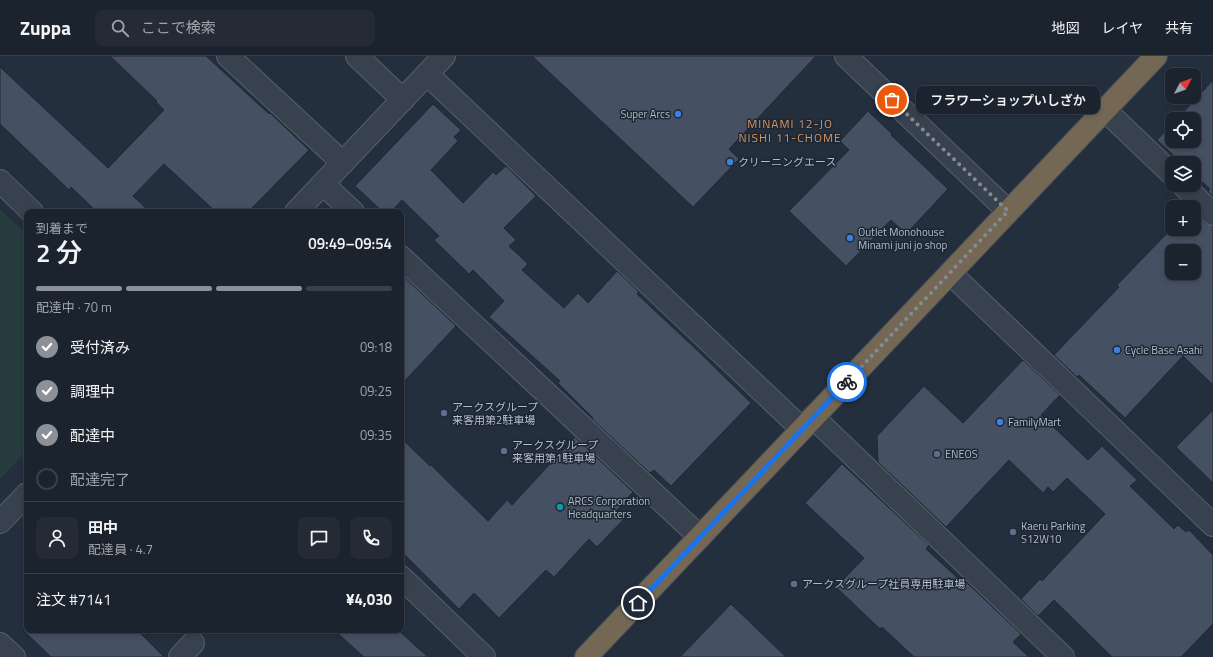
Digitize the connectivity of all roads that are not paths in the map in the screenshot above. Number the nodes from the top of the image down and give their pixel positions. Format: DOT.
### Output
graph roads {
  1 [pos="228,56"];
  2 [pos="357,56"];
  3 [pos="444,56"];
  4 [pos="846,56"];
  5 [pos="1156,56"];
  6 [pos="427,74"];
  7 [pos="402,100"];
  8 [pos="1105,110"];
  9 [pos="342,163"];
  10 [pos="1165,167"];
  11 [pos="0,181"];
  12 [pos="323,184"];
  13 [pos="1190,192"];
  14 [pos="29,209"];
  15 [pos="299,209"];
  16 [pos="350,209"];
  17 [pos="1008,211"];
  18 [pos="1213,214"];
  19 [pos="404,260"];
  20 [pos="950,273"];
  21 [pos="808,423"];
  22 [pos="24,497"];
  23 [pos="0,522"];
  24 [pos="1213,525"];
  25 [pos="700,538"];
  26 [pos="404,580"];
  27 [pos="0,644"];
  28 [pos="14,657"];
  29 [pos="484,657"];
  30 [pos="586,657"];
  31 [pos="1063,657"];
  1 -- 9 [label="street"];
  2 -- 7 [label="street"];
  3 -- 6 [label="street"];
  4 -- 17 [label="street"];
  5 -- 8 [label="highway"];
  6 -- 7 [label="street"];
  6 -- 21 [label="street"];
  7 -- 9 [label="street"];
  8 -- 10 [label="street"];
  8 -- 17 [label="highway"];
  9 -- 12 [label="street"];
  11 -- 14 [label="street"];
  12 -- 15 [label="street"];
  12 -- 16 [label="street"];
  13 -- 18 [label="street"];
  17 -- 20 [label="highway"];
  19 -- 25 [label="street"];
  20 -- 21 [label="highway"];
  20 -- 24 [label="street"];
  21 -- 25 [label="highway"];
  21 -- 31 [label="street"];
  22 -- 23 [label="street"];
  25 -- 30 [label="highway"];
  26 -- 29 [label="street"];
  27 -- 28 [label="street"];
}
